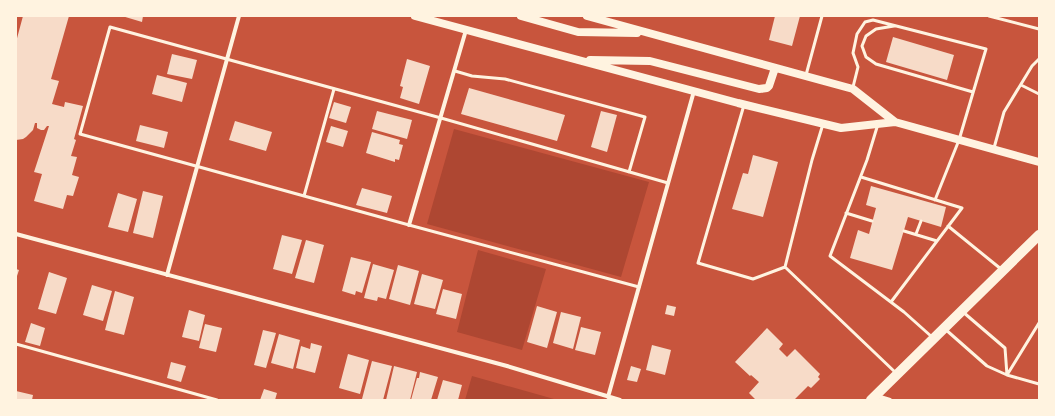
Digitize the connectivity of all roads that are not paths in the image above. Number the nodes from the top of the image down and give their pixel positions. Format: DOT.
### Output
graph roads {
  1 [pos="239,16"];
  2 [pos="415,16"];
  3 [pos="521,16"];
  4 [pos="587,16"];
  5 [pos="822,16"];
  6 [pos="989,16"];
  7 [pos="895,25"];
  8 [pos="1039,29"];
  9 [pos="466,30"];
  10 [pos="650,34"];
  11 [pos="227,59"];
  12 [pos="1039,59"];
  13 [pos="577,60"];
  14 [pos="775,68"];
  15 [pos="455,71"];
  16 [pos="806,76"];
  17 [pos="1021,85"];
  18 [pos="334,89"];
  19 [pos="853,89"];
  20 [pos="694,92"];
  21 [pos="973,92"];
  22 [pos="1039,94"];
  23 [pos="744,104"];
  24 [pos="441,118"];
  25 [pos="895,122"];
  26 [pos="824,124"];
  27 [pos="878,124"];
  28 [pos="959,140"];
  29 [pos="993,149"];
  30 [pos="1039,162"];
  31 [pos="197,167"];
  32 [pos="629,172"];
  33 [pos="861,177"];
  34 [pos="668,183"];
  35 [pos="888,185"];
  36 [pos="887,191"];
  37 [pos="906,191"];
  38 [pos="304,196"];
  39 [pos="905,196"];
  40 [pos="927,198"];
  41 [pos="935,200"];
  42 [pos="926,202"];
  43 [pos="846,213"];
  44 [pos="872,221"];
  45 [pos="921,221"];
  46 [pos="409,225"];
  47 [pos="948,226"];
  48 [pos="904,231"];
  49 [pos="16,234"];
  50 [pos="916,234"];
  51 [pos="1039,235"];
  52 [pos="937,241"];
  53 [pos="784,267"];
  54 [pos="1003,270"];
  55 [pos="167,275"];
  56 [pos="639,287"];
  57 [pos="891,302"];
  58 [pos="961,310"];
  59 [pos="1039,323"];
  60 [pos="944,328"];
  61 [pos="934,338"];
  62 [pos="16,344"];
  63 [pos="897,374"];
  64 [pos="1008,375"];
  65 [pos="1039,384"];
  66 [pos="608,397"];
  67 [pos="873,398"];
  68 [pos="217,400"];
  69 [pos="620,400"];
  70 [pos="890,400"];
  1 -- 11 [label="street"];
  2 -- 9 [label="main road"];
  3 -- 10 [label="main road"];
  4 -- 10 [label="main road"];
  5 -- 16 [label="lane"];
  6 -- 8 [label="lane"];
  7 -- 19 [label="lane"];
  7 -- 21 [label="lane"];
  7 -- 21 [label="lane"];
  9 -- 13 [label="main road"];
  9 -- 15 [label="street"];
  10 -- 14 [label="main road"];
  11 -- 18 [label="lane"];
  11 -- 31 [label="street"];
  11 -- 31 [label="lane"];
  12 -- 17 [label="lane"];
  13 -- 14 [label="main road"];
  13 -- 20 [label="main road"];
  14 -- 16 [label="main road"];
  15 -- 24 [label="street"];
  15 -- 32 [label="lane"];
  16 -- 19 [label="main road"];
  17 -- 22 [label="lane"];
  17 -- 29 [label="lane"];
  18 -- 24 [label="lane"];
  18 -- 38 [label="lane"];
  19 -- 25 [label="main road"];
  20 -- 23 [label="main road"];
  20 -- 34 [label="street"];
  21 -- 28 [label="lane"];
  23 -- 26 [label="main road"];
  23 -- 53 [label="lane"];
  24 -- 32 [label="lane"];
  24 -- 46 [label="street"];
  25 -- 27 [label="main road"];
  25 -- 28 [label="main road"];
  26 -- 27 [label="main road"];
  26 -- 53 [label="lane"];
  27 -- 33 [label="lane"];
  28 -- 29 [label="main road"];
  28 -- 41 [label="lane"];
  29 -- 30 [label="main road"];
  31 -- 38 [label="lane"];
  31 -- 55 [label="street"];
  32 -- 34 [label="lane"];
  33 -- 35 [label="lane"];
  33 -- 43 [label="lane"];
  34 -- 56 [label="street"];
  35 -- 36 [label="lane"];
  35 -- 37 [label="lane"];
  37 -- 39 [label="lane"];
  37 -- 40 [label="lane"];
  38 -- 46 [label="lane"];
  40 -- 41 [label="lane"];
  40 -- 42 [label="lane"];
  41 -- 47 [label="lane"];
  43 -- 44 [label="lane"];
  43 -- 57 [label="lane"];
  45 -- 50 [label="lane"];
  46 -- 56 [label="lane"];
  47 -- 52 [label="lane"];
  47 -- 54 [label="lane"];
  48 -- 50 [label="lane"];
  49 -- 55 [label="street"];
  50 -- 52 [label="lane"];
  51 -- 54 [label="main road"];
  52 -- 57 [label="lane"];
  53 -- 63 [label="lane"];
  54 -- 58 [label="main road"];
  55 -- 66 [label="street"];
  56 -- 66 [label="street"];
  57 -- 61 [label="lane"];
  58 -- 60 [label="main road"];
  58 -- 64 [label="lane"];
  59 -- 64 [label="lane"];
  60 -- 61 [label="main road"];
  60 -- 64 [label="lane"];
  61 -- 63 [label="main road"];
  62 -- 68 [label="lane"];
  63 -- 67 [label="main road"];
  64 -- 65 [label="lane"];
  66 -- 69 [label="street"];
  67 -- 70 [label="street"];
}
